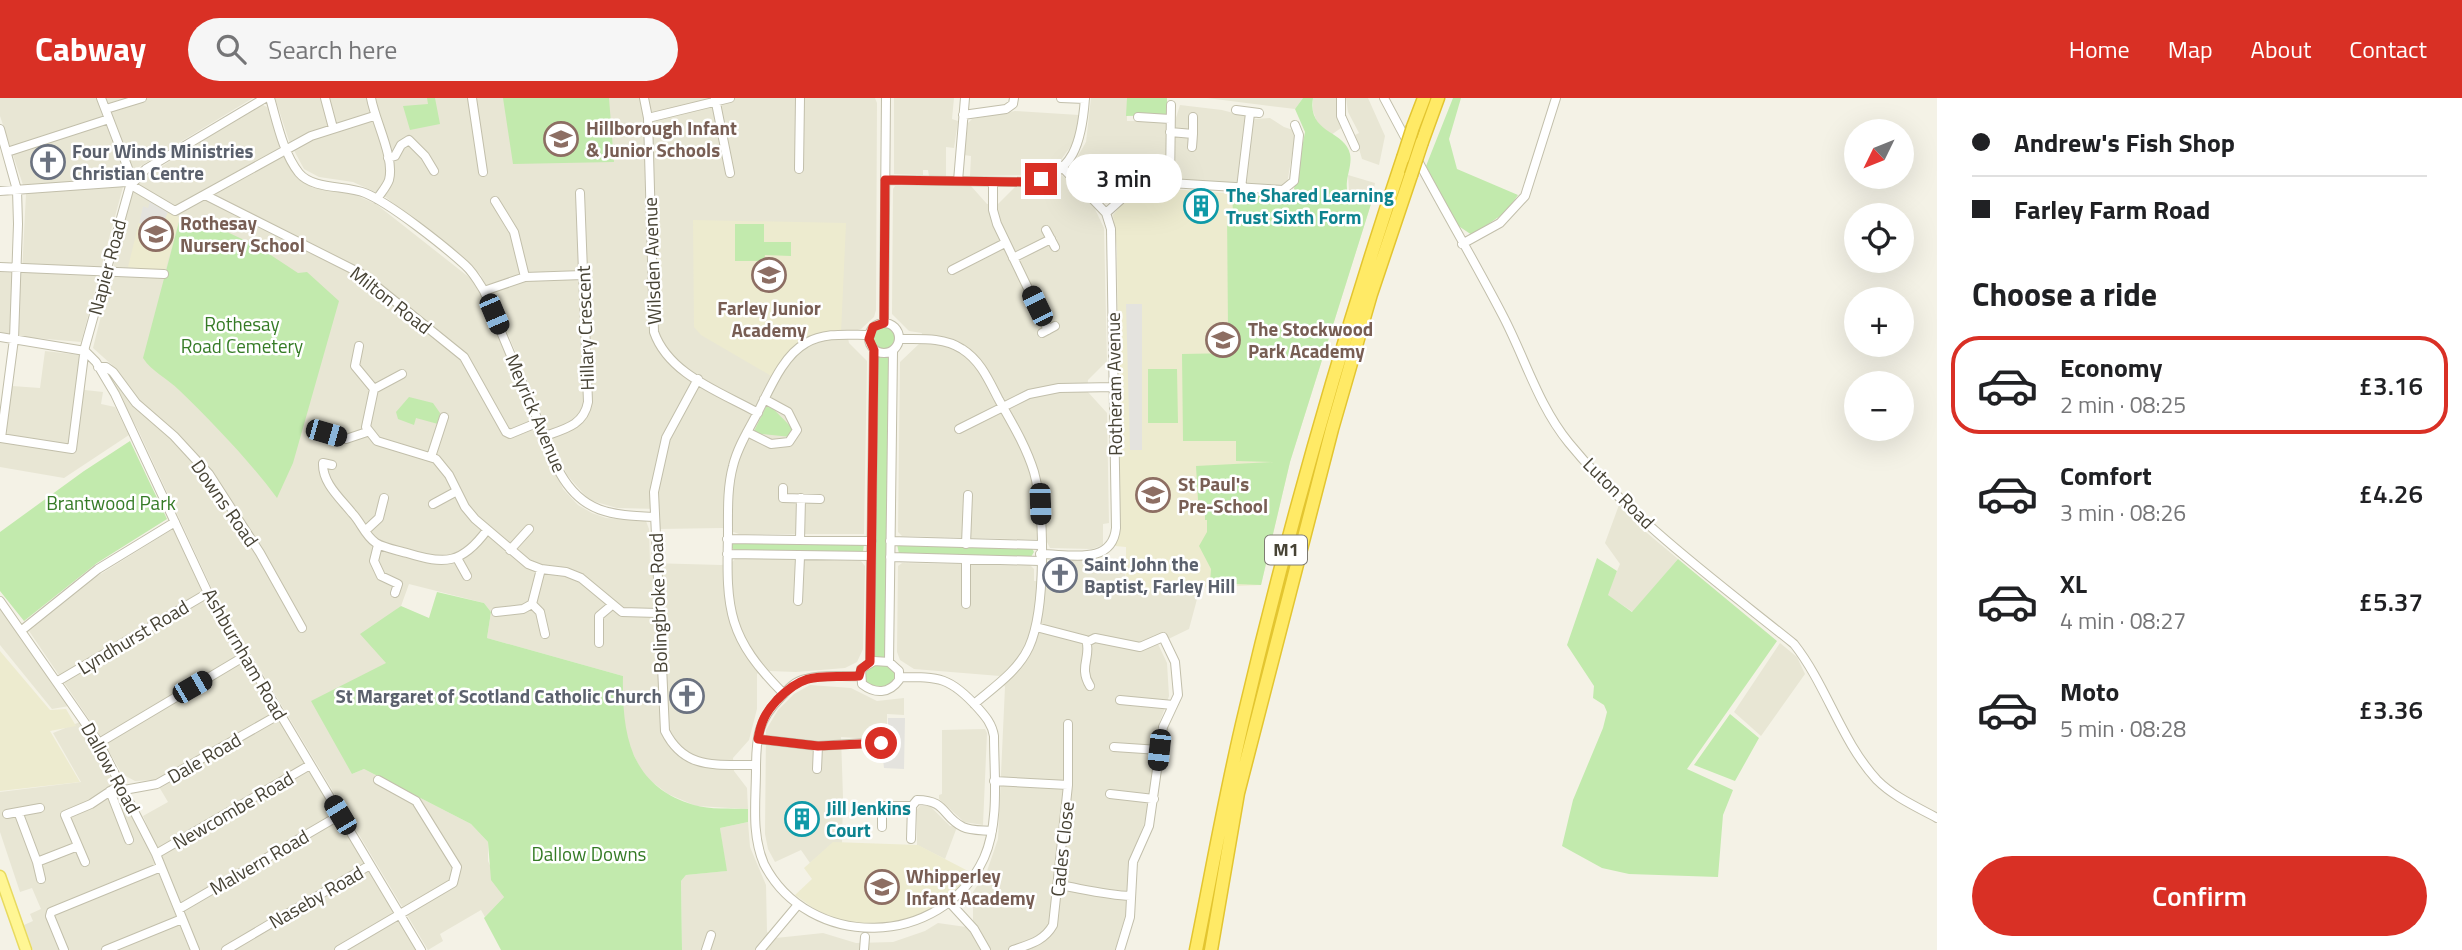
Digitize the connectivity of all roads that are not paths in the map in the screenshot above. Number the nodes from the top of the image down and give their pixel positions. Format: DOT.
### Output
graph roads {
  1 [pos="101,98"];
  2 [pos="142,98"];
  3 [pos="267,98"];
  4 [pos="325,98"];
  5 [pos="371,98"];
  6 [pos="471,98"];
  7 [pos="644,98"];
  8 [pos="730,98"];
  9 [pos="800,98"];
  10 [pos="886,98"];
  11 [pos="965,98"];
  12 [pos="1014,98"];
  13 [pos="1061,98"];
  14 [pos="1341,98"];
  15 [pos="1384,98"];
  16 [pos="1424,98"];
  17 [pos="1438,98"];
  18 [pos="1556,98"];
  19 [pos="715,99"];
  20 [pos="1085,99"];
  21 [pos="1171,105"];
  22 [pos="1236,110"];
  23 [pos="1259,113"];
  24 [pos="107,114"];
  25 [pos="1250,114"];
  26 [pos="963,115"];
  27 [pos="374,116"];
  28 [pos="1138,117"];
  29 [pos="1194,117"];
  30 [pos="649,118"];
  31 [pos="1170,119"];
  32 [pos="1295,125"];
  33 [pos="333,128"];
  34 [pos="0,130"];
  35 [pos="1170,132"];
  36 [pos="1193,134"];
  37 [pos="1192,147"];
  38 [pos="1355,147"];
  39 [pos="286,149"];
  40 [pos="7,152"];
  41 [pos="388,158"];
  42 [pos="1061,166"];
  43 [pos="1122,166"];
  44 [pos="799,169"];
  45 [pos="434,171"];
  46 [pos="483,172"];
  47 [pos="730,173"];
  48 [pos="885,180"];
  49 [pos="133,181"];
  50 [pos="958,181"];
  51 [pos="993,181"];
  52 [pos="1170,183"];
  53 [pos="1145,188"];
  54 [pos="1241,188"];
  55 [pos="17,190"];
  56 [pos="0,191"];
  57 [pos="580,193"];
  58 [pos="205,195"];
  59 [pos="377,199"];
  60 [pos="495,201"];
  61 [pos="1106,213"];
  62 [pos="1046,230"];
  63 [pos="1005,243"];
  64 [pos="1462,244"];
  65 [pos="1013,258"];
  66 [pos="0,267"];
  67 [pos="18,267"];
  68 [pos="953,270"];
  69 [pos="106,271"];
  70 [pos="164,274"];
  71 [pos="583,275"];
  72 [pos="525,277"];
  73 [pos="484,290"];
  74 [pos="884,323"];
  75 [pos="1048,330"];
  76 [pos="869,335"];
  77 [pos="0,337"];
  78 [pos="900,339"];
  79 [pos="14,340"];
  80 [pos="359,346"];
  81 [pos="874,350"];
  82 [pos="85,351"];
  83 [pos="893,351"];
  84 [pos="98,367"];
  85 [pos="402,374"];
  86 [pos="698,379"];
  87 [pos="1114,387"];
  88 [pos="374,389"];
  89 [pos="764,399"];
  90 [pos="1003,406"];
  91 [pos="758,413"];
  92 [pos="444,417"];
  93 [pos="539,422"];
  94 [pos="959,429"];
  95 [pos="367,432"];
  96 [pos="747,432"];
  97 [pos="326,433"];
  98 [pos="545,436"];
  99 [pos="1,438"];
  100 [pos="431,457"];
  101 [pos="324,463"];
  102 [pos="783,488"];
  103 [pos="457,491"];
  104 [pos="968,495"];
  105 [pos="384,498"];
  106 [pos="801,498"];
  107 [pos="820,499"];
  108 [pos="433,504"];
  109 [pos="655,517"];
  110 [pos="175,522"];
  111 [pos="487,530"];
  112 [pos="529,530"];
  113 [pos="365,531"];
  114 [pos="727,539"];
  115 [pos="800,540"];
  116 [pos="872,541"];
  117 [pos="890,541"];
  118 [pos="966,544"];
  119 [pos="378,545"];
  120 [pos="509,550"];
  121 [pos="1040,553"];
  122 [pos="727,554"];
  123 [pos="800,556"];
  124 [pos="872,556"];
  125 [pos="890,557"];
  126 [pos="457,558"];
  127 [pos="966,561"];
  128 [pos="541,569"];
  129 [pos="467,576"];
  130 [pos="208,593"];
  131 [pos="395,593"];
  132 [pos="0,601"];
  133 [pos="798,601"];
  134 [pos="532,604"];
  135 [pos="965,604"];
  136 [pos="611,605"];
  137 [pos="496,612"];
  138 [pos="658,613"];
  139 [pos="1036,627"];
  140 [pos="303,628"];
  141 [pos="22,630"];
  142 [pos="545,634"];
  143 [pos="1087,642"];
  144 [pos="599,643"];
  145 [pos="245,656"];
  146 [pos="870,662"];
  147 [pos="889,662"];
  148 [pos="859,676"];
  149 [pos="900,677"];
  150 [pos="58,681"];
  151 [pos="1090,686"];
  152 [pos="783,694"];
  153 [pos="1120,700"];
  154 [pos="974,704"];
  155 [pos="1173,705"];
  156 [pos="280,714"];
  157 [pos="1068,724"];
  158 [pos="758,739"];
  159 [pos="99,743"];
  160 [pos="881,743"];
  161 [pos="818,746"];
  162 [pos="1114,747"];
  163 [pos="1159,750"];
  164 [pos="310,765"];
  165 [pos="756,765"];
  166 [pos="817,769"];
  167 [pos="378,780"];
  168 [pos="994,781"];
  169 [pos="1068,785"];
  170 [pos="123,787"];
  171 [pos="110,790"];
  172 [pos="1110,794"];
  173 [pos="1154,799"];
  174 [pos="912,806"];
  175 [pos="40,808"];
  176 [pos="7,814"];
  177 [pos="19,814"];
  178 [pos="340,815"];
  179 [pos="1937,818"];
  180 [pos="882,827"];
  181 [pos="992,831"];
  182 [pos="911,839"];
  183 [pos="129,840"];
  184 [pos="78,846"];
  185 [pos="156,854"];
  186 [pos="37,862"];
  187 [pos="85,862"];
  188 [pos="370,866"];
  189 [pos="161,867"];
  190 [pos="0,876"];
  191 [pos="41,879"];
  192 [pos="1059,885"];
  193 [pos="1131,896"];
  194 [pos="952,905"];
  195 [pos="796,907"];
  196 [pos="178,909"];
  197 [pos="400,915"];
  198 [pos="182,919"];
  199 [pos="710,935"];
  200 [pos="865,937"];
  201 [pos="26,950"];
  202 [pos="64,950"];
  203 [pos="106,950"];
  204 [pos="195,950"];
  205 [pos="226,950"];
  206 [pos="339,950"];
  207 [pos="421,950"];
  208 [pos="706,950"];
  209 [pos="760,950"];
  210 [pos="864,950"];
  211 [pos="986,950"];
  212 [pos="1013,950"];
  213 [pos="1120,950"];
  214 [pos="1196,950"];
  215 [pos="1211,950"];
  1 -- 24 [label="street"];
  2 -- 24 [label="street"];
  3 -- 39 [label="street, Meyrick Avenue"];
  3 -- 49 [label="street"];
  4 -- 33 [label="street"];
  5 -- 27 [label="street"];
  6 -- 46 [label="street"];
  7 -- 30 [label="street, Wilsden Avenue"];
  8 -- 19 [label="street"];
  9 -- 44 [label="street"];
  10 -- 48 [label="street"];
  11 -- 26 [label="street"];
  12 -- 26 [label="street"];
  13 -- 20 [label="street"];
  14 -- 38 [label="street"];
  15 -- 64 [label="street, Luton Road"];
  16 -- 214 [label="highway, M1, bridge"];
  17 -- 215 [label="highway, M1, bridge"];
  18 -- 64 [label="street"];
  19 -- 30 [label="street"];
  19 -- 47 [label="street"];
  20 -- 42 [label="street"];
  21 -- 31 [label="street"];
  22 -- 25 [label="street"];
  23 -- 25 [label="street"];
  24 -- 40 [label="street"];
  24 -- 49 [label="street"];
  25 -- 54 [label="street"];
  26 -- 50 [label="street"];
  27 -- 33 [label="street"];
  27 -- 41 [label="street"];
  28 -- 31 [label="street"];
  29 -- 36 [label="street"];
  30 -- 86 [label="street, Wilsden Avenue"];
  31 -- 35 [label="street"];
  32 -- 54 [label="street"];
  33 -- 39 [label="street"];
  34 -- 40 [label="street"];
  35 -- 36 [label="street"];
  35 -- 52 [label="street"];
  36 -- 37 [label="street"];
  39 -- 58 [label="street"];
  39 -- 59 [label="street, Meyrick Avenue"];
  40 -- 55 [label="street"];
  41 -- 45 [label="street"];
  41 -- 59 [label="street"];
  42 -- 51 [label="street"];
  42 -- 61 [label="street"];
  43 -- 53 [label="street"];
  48 -- 50 [label="street"];
  48 -- 74 [label="street"];
  49 -- 55 [label="street"];
  49 -- 58 [label="street"];
  49 -- 69 [label="street, Napier Road"];
  50 -- 51 [label="street"];
  51 -- 63 [label="street"];
  52 -- 53 [label="street"];
  52 -- 54 [label="street"];
  53 -- 61 [label="street"];
  55 -- 56 [label="street"];
  55 -- 67 [label="street"];
  57 -- 71 [label="street, Hillary Crescent"];
  58 -- 93 [label="street, Milton Road"];
  59 -- 73 [label="street, Meyrick Avenue"];
  60 -- 72 [label="street"];
  61 -- 87 [label="street, Rotheram Avenue"];
  62 -- 65 [label="street"];
  63 -- 65 [label="street"];
  63 -- 68 [label="street"];
  64 -- 179 [label="street, Luton Road"];
  65 -- 75 [label="street"];
  66 -- 67 [label="street"];
  67 -- 69 [label="street"];
  67 -- 79 [label="street"];
  69 -- 70 [label="street"];
  69 -- 82 [label="street, Napier Road"];
  71 -- 72 [label="street"];
  71 -- 98 [label="street, Hillary Crescent"];
  72 -- 73 [label="street"];
  73 -- 93 [label="street, Meyrick Avenue"];
  74 -- 76 [label="street"];
  74 -- 78 [label="street"];
  76 -- 81 [label="street"];
  76 -- 89 [label="street"];
  77 -- 79 [label="street"];
  78 -- 83 [label="street"];
  78 -- 90 [label="street"];
  79 -- 82 [label="street"];
  79 -- 99 [label="street"];
  80 -- 88 [label="street"];
  81 -- 83 [label="street"];
  81 -- 116 [label="street"];
  82 -- 84 [label="street, Ashburnham Road"];
  82 -- 99 [label="street, Napier Road"];
  83 -- 117 [label="street"];
  84 -- 110 [label="street, Ashburnham Road"];
  84 -- 140 [label="street, Downs Road"];
  85 -- 88 [label="street"];
  86 -- 91 [label="street, Wilsden Avenue"];
  86 -- 109 [label="street, Bolingbroke Road"];
  87 -- 90 [label="street"];
  87 -- 121 [label="street, Rotheram Avenue"];
  88 -- 95 [label="street"];
  89 -- 91 [label="street"];
  89 -- 96 [label="street"];
  90 -- 94 [label="street"];
  90 -- 121 [label="street"];
  91 -- 96 [label="street"];
  92 -- 100 [label="street"];
  93 -- 98 [label="street, Meyrick Avenue"];
  95 -- 97 [label="street"];
  95 -- 100 [label="street"];
  96 -- 114 [label="street"];
  98 -- 109 [label="street, Meyrick Avenue"];
  100 -- 103 [label="street"];
  101 -- 113 [label="street"];
  102 -- 106 [label="street"];
  103 -- 108 [label="street"];
  103 -- 111 [label="street"];
  104 -- 118 [label="street"];
  105 -- 113 [label="street"];
  106 -- 107 [label="street"];
  106 -- 115 [label="street"];
  109 -- 138 [label="street, Bolingbroke Road"];
  110 -- 130 [label="street, Ashburnham Road"];
  110 -- 141 [label="street"];
  111 -- 120 [label="street"];
  111 -- 126 [label="street"];
  112 -- 120 [label="street"];
  113 -- 119 [label="street"];
  114 -- 115 [label="street"];
  114 -- 122 [label="street"];
  115 -- 116 [label="street"];
  116 -- 124 [label="street"];
  117 -- 118 [label="street"];
  117 -- 125 [label="street"];
  118 -- 121 [label="street"];
  119 -- 126 [label="street"];
  119 -- 131 [label="street"];
  120 -- 128 [label="street"];
  121 -- 127 [label="street"];
  121 -- 139 [label="street"];
  122 -- 123 [label="street"];
  122 -- 152 [label="street"];
  123 -- 124 [label="street"];
  123 -- 133 [label="street"];
  124 -- 146 [label="street"];
  125 -- 127 [label="street"];
  125 -- 147 [label="street"];
  126 -- 129 [label="street"];
  127 -- 135 [label="street"];
  128 -- 134 [label="street"];
  128 -- 136 [label="street"];
  130 -- 145 [label="street, Ashburnham Road"];
  130 -- 150 [label="street, Lyndhurst Road"];
  132 -- 141 [label="street, Dallow Road"];
  134 -- 137 [label="street"];
  134 -- 142 [label="street"];
  136 -- 138 [label="street"];
  136 -- 144 [label="street"];
  138 -- 165 [label="street, Bolingbroke Road"];
  139 -- 143 [label="street"];
  139 -- 154 [label="street"];
  141 -- 150 [label="street, Dallow Road"];
  143 -- 151 [label="street"];
  143 -- 155 [label="street"];
  145 -- 156 [label="street, Ashburnham Road"];
  145 -- 159 [label="street"];
  146 -- 147 [label="street"];
  146 -- 148 [label="street"];
  147 -- 149 [label="street"];
  148 -- 149 [label="street"];
  148 -- 152 [label="street"];
  149 -- 154 [label="street"];
  150 -- 159 [label="street, Dallow Road"];
  152 -- 158 [label="street"];
  153 -- 155 [label="street"];
  154 -- 168 [label="street"];
  155 -- 163 [label="street"];
  156 -- 164 [label="street, Ashburnham Road"];
  156 -- 170 [label="street, Dale Road"];
  157 -- 169 [label="street, Cades Close"];
  158 -- 161 [label="street"];
  158 -- 165 [label="street"];
  159 -- 170 [label="street, Dallow Road"];
  160 -- 161 [label="street"];
  161 -- 166 [label="street"];
  162 -- 163 [label="street"];
  163 -- 173 [label="street"];
  164 -- 178 [label="street, Ashburnham Road"];
  164 -- 185 [label="street, Newcombe Road"];
  165 -- 195 [label="street"];
  167 -- 197 [label="street"];
  168 -- 169 [label="street"];
  168 -- 181 [label="street"];
  169 -- 192 [label="street, Cades Close"];
  170 -- 171 [label="street, Dale Road"];
  170 -- 185 [label="street, Dallow Road"];
  171 -- 183 [label="street"];
  171 -- 184 [label="street, Dale Road"];
  172 -- 173 [label="street"];
  173 -- 193 [label="street"];
  174 -- 180 [label="street"];
  174 -- 181 [label="street"];
  174 -- 182 [label="street"];
  175 -- 177 [label="street"];
  176 -- 177 [label="street"];
  177 -- 186 [label="street"];
  178 -- 188 [label="street, Ashburnham Road"];
  178 -- 196 [label="street, Malvern Road"];
  181 -- 194 [label="street"];
  184 -- 186 [label="street"];
  184 -- 187 [label="street"];
  185 -- 189 [label="street, Dallow Road"];
  186 -- 191 [label="street"];
  188 -- 197 [label="street, Ashburnham Road"];
  188 -- 205 [label="street, Naseby Road"];
  189 -- 196 [label="street, Dallow Road"];
  189 -- 202 [label="street"];
  190 -- 201 [label="main road"];
  192 -- 193 [label="street"];
  192 -- 212 [label="street, Cades Close"];
  193 -- 213 [label="street"];
  194 -- 200 [label="street"];
  194 -- 211 [label="street"];
  195 -- 200 [label="street"];
  195 -- 209 [label="street"];
  196 -- 198 [label="street, Dallow Road"];
  197 -- 206 [label="street"];
  197 -- 207 [label="street, Ashburnham Road"];
  198 -- 203 [label="street"];
  198 -- 204 [label="street, Dallow Road"];
  199 -- 208 [label="street"];
  200 -- 210 [label="street"];
}
